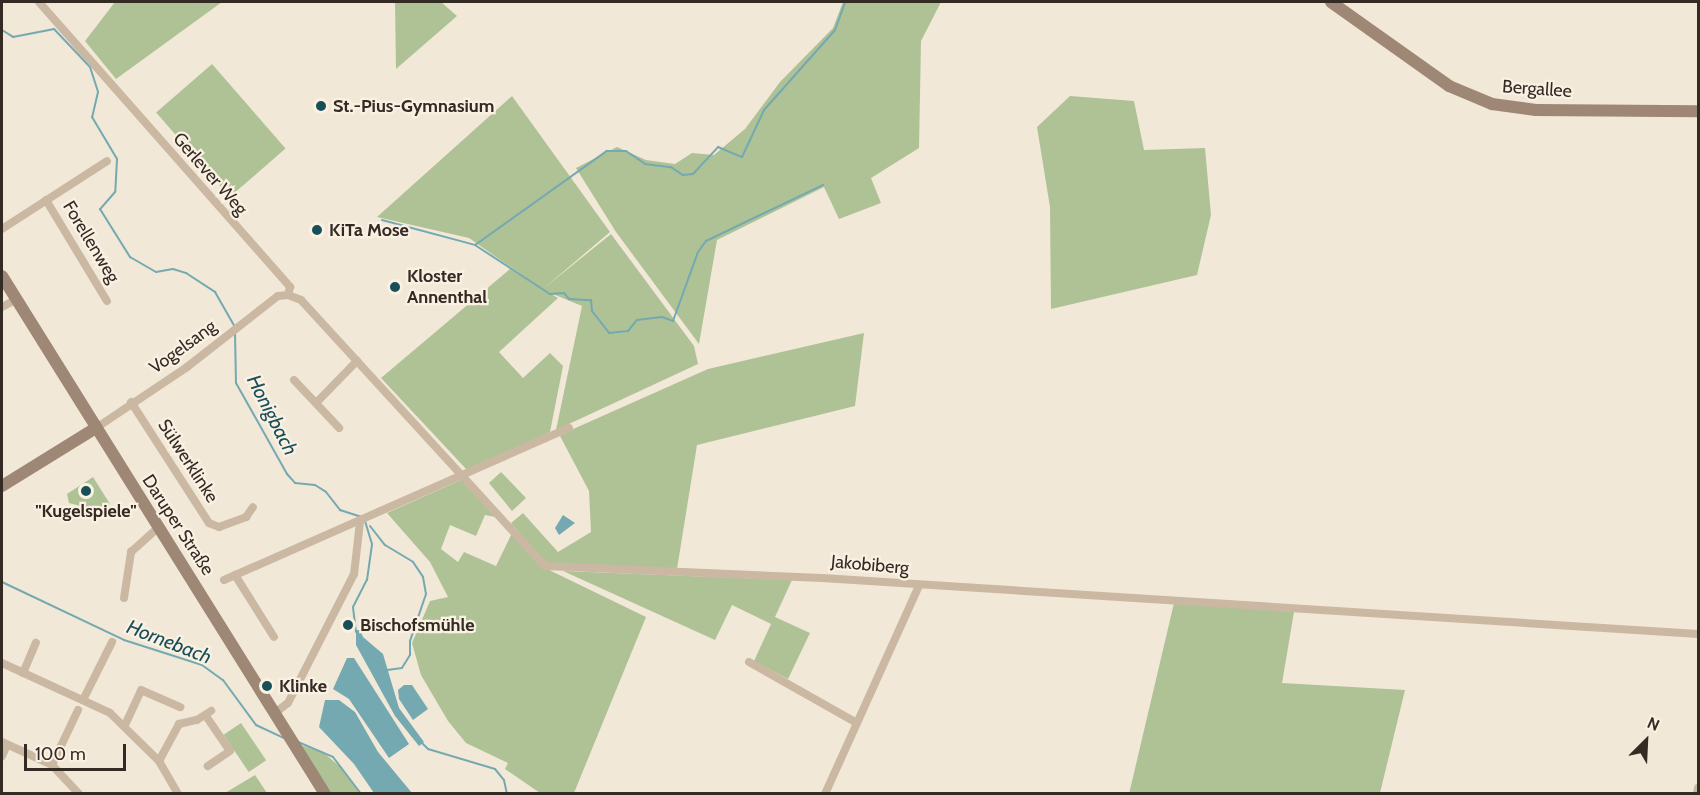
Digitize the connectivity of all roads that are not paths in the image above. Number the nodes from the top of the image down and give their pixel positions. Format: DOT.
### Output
graph roads {
  1 [pos="39,2"];
  2 [pos="1331,2"];
  3 [pos="1698,111"];
  4 [pos="107,160"];
  5 [pos="46,200"];
  6 [pos="2,229"];
  7 [pos="2,276"];
  8 [pos="288,295"];
  9 [pos="15,300"];
  10 [pos="107,301"];
  11 [pos="2,307"];
  12 [pos="357,361"];
  13 [pos="294,380"];
  14 [pos="131,402"];
  15 [pos="316,403"];
  16 [pos="96,428"];
  17 [pos="339,428"];
  18 [pos="569,428"];
  19 [pos="464,477"];
  20 [pos="2,486"];
  21 [pos="253,507"];
  22 [pos="364,520"];
  23 [pos="158,528"];
  24 [pos="545,566"];
  25 [pos="236,575"];
  26 [pos="224,580"];
  27 [pos="919,586"];
  28 [pos="124,598"];
  29 [pos="1698,634"];
  30 [pos="274,637"];
  31 [pos="112,642"];
  32 [pos="36,643"];
  33 [pos="749,662"];
  34 [pos="2,663"];
  35 [pos="23,673"];
  36 [pos="83,700"];
  37 [pos="180,708"];
  38 [pos="78,710"];
  39 [pos="275,713"];
  40 [pos="857,723"];
  41 [pos="125,725"];
  42 [pos="4,744"];
  43 [pos="2,756"];
  44 [pos="159,761"];
  45 [pos="52,765"];
  46 [pos="208,766"];
  47 [pos="1698,788"];
  48 [pos="79,794"];
  49 [pos="178,794"];
  50 [pos="325,794"];
  51 [pos="825,794"];
  52 [pos="1697,794"];
  1 -- 8 [label="street, Gerlever Weg"];
  2 -- 3 [label="street, Bergallee"];
  4 -- 5 [label="street, Forellenweg"];
  5 -- 6 [label="street, Forellenweg"];
  5 -- 10 [label="street, Forellenweg"];
  7 -- 9 [label="street, Daruper Straße"];
  8 -- 12 [label="street, Gerlever Weg"];
  8 -- 14 [label="street, Vogelsang"];
  9 -- 11 [label="street"];
  9 -- 16 [label="street, Daruper Straße"];
  12 -- 15 [label="street"];
  12 -- 19 [label="street, Gerlever Weg"];
  13 -- 15 [label="street"];
  14 -- 16 [label="street, Vogelsang"];
  14 -- 21 [label="street, Sülwerklinke"];
  15 -- 17 [label="street"];
  16 -- 20 [label="street"];
  16 -- 23 [label="street, Daruper Straße"];
  18 -- 19 [label="street"];
  19 -- 22 [label="street"];
  19 -- 24 [label="street, Gerlever Weg"];
  22 -- 25 [label="street"];
  22 -- 39 [label="street"];
  23 -- 28 [label="street"];
  23 -- 39 [label="street, Daruper Straße"];
  24 -- 27 [label="street, Jakobiberg"];
  25 -- 26 [label="street"];
  25 -- 30 [label="street"];
  27 -- 29 [label="street"];
  27 -- 40 [label="street, Jakobiberg"];
  31 -- 36 [label="street"];
  32 -- 35 [label="street"];
  33 -- 40 [label="street"];
  34 -- 35 [label="street"];
  35 -- 36 [label="street"];
  36 -- 41 [label="street"];
  37 -- 41 [label="street"];
  38 -- 45 [label="street"];
  39 -- 50 [label="street, Daruper Straße"];
  40 -- 51 [label="street, Jakobiberg"];
  41 -- 44 [label="street"];
  42 -- 43 [label="street"];
  42 -- 45 [label="street"];
  44 -- 46 [label="street"];
  44 -- 49 [label="street"];
  45 -- 48 [label="street"];
  47 -- 52 [label="street"];
}
